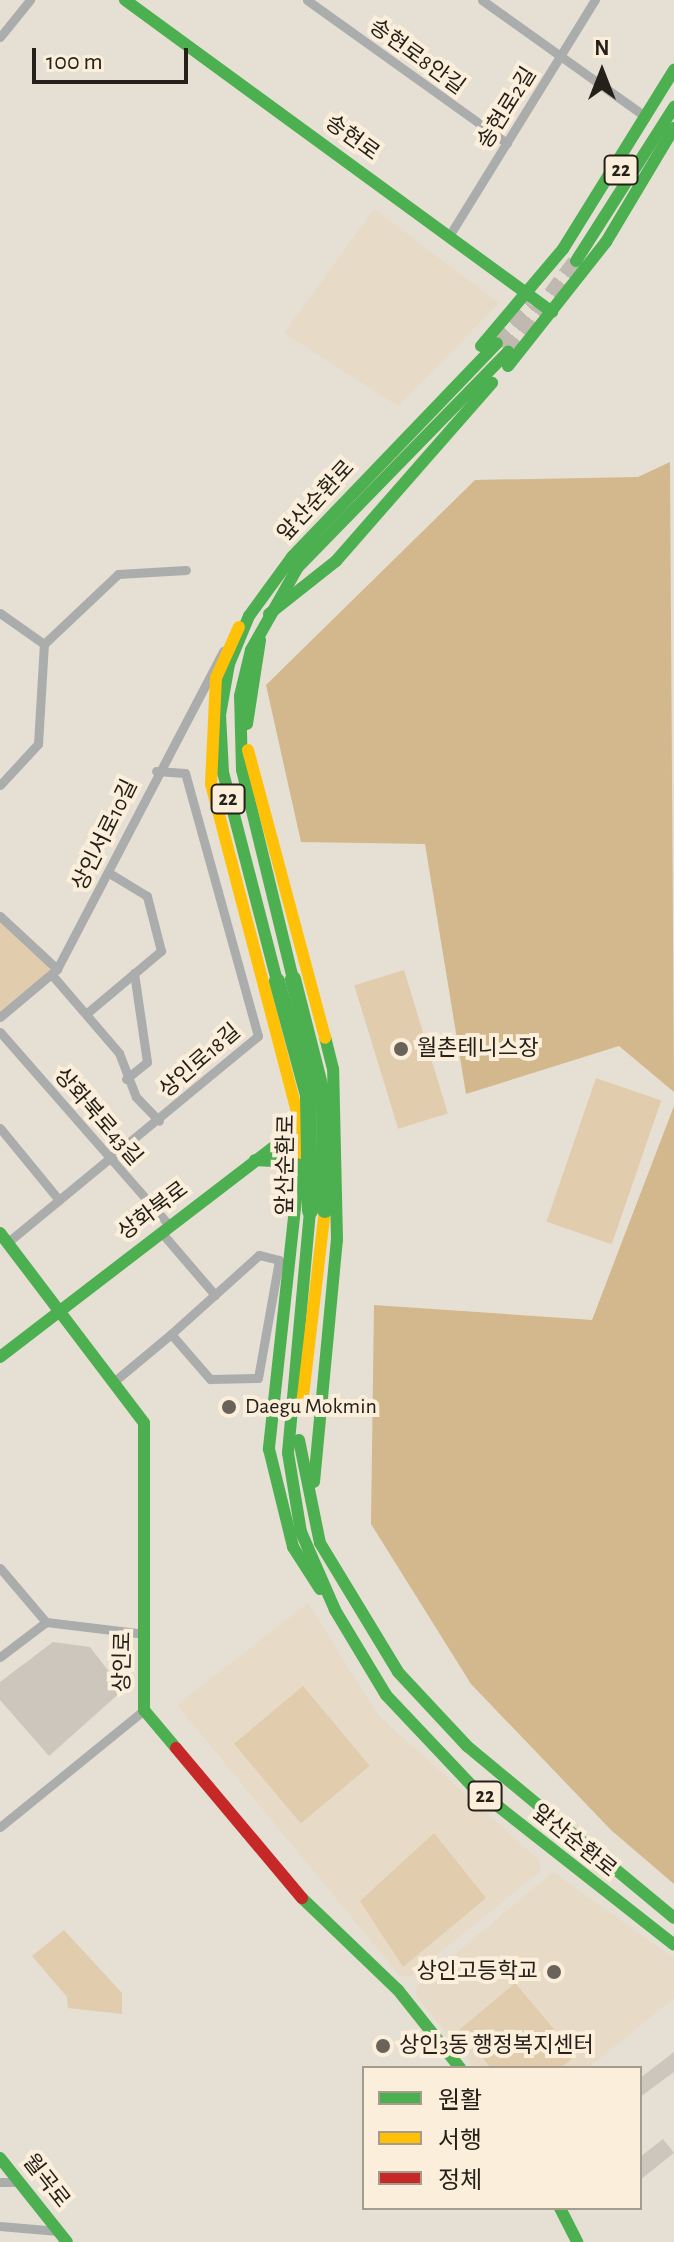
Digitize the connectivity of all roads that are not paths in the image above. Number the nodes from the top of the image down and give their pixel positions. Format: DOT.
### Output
graph roads {
  1 [pos="30,0"];
  2 [pos="125,0"];
  3 [pos="307,0"];
  4 [pos="482,0"];
  5 [pos="595,0"];
  6 [pos="0,37"];
  7 [pos="560,56"];
  8 [pos="674,70"];
  9 [pos="674,84"];
  10 [pos="674,107"];
  11 [pos="646,117"];
  12 [pos="674,128"];
  13 [pos="507,143"];
  14 [pos="449,236"];
  15 [pos="526,292"];
  16 [pos="552,312"];
  17 [pos="186,570"];
  18 [pos="263,598"];
  19 [pos="0,613"];
  20 [pos="260,619"];
  21 [pos="44,644"];
  22 [pos="223,651"];
  23 [pos="156,771"];
  24 [pos="0,785"];
  25 [pos="109,873"];
  26 [pos="0,916"];
  27 [pos="54,972"];
  28 [pos="134,973"];
  29 [pos="87,1013"];
  30 [pos="0,1017"];
  31 [pos="0,1032"];
  32 [pos="126,1079"];
  33 [pos="335,1104"];
  34 [pos="159,1121"];
  35 [pos="301,1126"];
  36 [pos="0,1128"];
  37 [pos="113,1160"];
  38 [pos="255,1160"];
  39 [pos="301,1185"];
  40 [pos="59,1200"];
  41 [pos="324,1207"];
  42 [pos="165,1229"];
  43 [pos="4,1238"];
  44 [pos="215,1295"];
  45 [pos="61,1307"];
  46 [pos="171,1334"];
  47 [pos="0,1357"];
  48 [pos="117,1379"];
  49 [pos="0,1568"];
  50 [pos="335,1610"];
  51 [pos="46,1622"];
  52 [pos="145,1634"];
  53 [pos="0,1657"];
  54 [pos="144,1710"];
  55 [pos="0,1827"];
  56 [pos="674,1918"];
  57 [pos="674,1945"];
  58 [pos="458,2066"];
  59 [pos="0,2158"];
  60 [pos="0,2182"];
  61 [pos="18,2182"];
  62 [pos="561,2210"];
  63 [pos="0,2226"];
  64 [pos="62,2237"];
  65 [pos="577,2242"];
  1 -- 6 [label="street"];
  2 -- 14 [label="main road, 송현로"];
  3 -- 13 [label="street, 송현로8안길"];
  4 -- 7 [label="street"];
  5 -- 7 [label="street, 송현로2길"];
  7 -- 11 [label="street"];
  7 -- 13 [label="street, 송현로2길"];
  8 -- 11 [label="main road"];
  9 -- 10 [label="main road, 22"];
  11 -- 15 [label="main road"];
  12 -- 16 [label="main road"];
  13 -- 14 [label="street, 송현로2길"];
  14 -- 15 [label="main road, 송현로"];
  15 -- 16 [label="main road, 송현로"];
  15 -- 18 [label="main road"];
  16 -- 20 [label="main road"];
  17 -- 21 [label="street"];
  18 -- 20 [label="main road, 앞산순환로 / 22"];
  18 -- 20 [label="main road, 앞산순환로 / 22"];
  19 -- 21 [label="street"];
  20 -- 22 [label="main road"];
  20 -- 33 [label="main road"];
  20 -- 41 [label="main road, 앞산순환로 / 22, bridge"];
  21 -- 24 [label="street"];
  22 -- 23 [label="street, 상인서로10길"];
  22 -- 35 [label="main road"];
  23 -- 25 [label="street, 상인서로10길"];
  23 -- 34 [label="street, 상인로18길"];
  25 -- 27 [label="street, 상인서로10길"];
  25 -- 28 [label="street"];
  26 -- 27 [label="street"];
  27 -- 29 [label="street"];
  27 -- 30 [label="street, 상인서로10길"];
  28 -- 29 [label="street"];
  28 -- 32 [label="street"];
  29 -- 32 [label="street"];
  31 -- 37 [label="street, 상화북로43길"];
  32 -- 34 [label="street"];
  33 -- 35 [label="main road, 상화북로"];
  33 -- 41 [label="main road"];
  34 -- 37 [label="street, 상인로18길"];
  35 -- 38 [label="main road, 상화북로"];
  35 -- 39 [label="main road"];
  36 -- 40 [label="street"];
  37 -- 40 [label="street, 상인로18길"];
  37 -- 42 [label="street, 상화북로43길"];
  38 -- 39 [label="main road"];
  38 -- 42 [label="main road, 상화북로"];
  39 -- 41 [label="main road"];
  39 -- 50 [label="main road"];
  40 -- 43 [label="street, 상인로18길"];
  41 -- 50 [label="main road, 앞산순환로 / 22"];
  41 -- 56 [label="main road, 앞산순환로 / 22"];
  42 -- 44 [label="street, 상화북로43길"];
  42 -- 45 [label="main road, 상화북로"];
  43 -- 45 [label="main road, 상인로"];
  44 -- 46 [label="street"];
  44 -- 46 [label="street"];
  45 -- 47 [label="main road, 상화북로"];
  45 -- 48 [label="main road, 상인로"];
  46 -- 48 [label="street"];
  48 -- 52 [label="main road, 상인로"];
  49 -- 51 [label="street"];
  50 -- 57 [label="main road, 앞산순환로 / 22"];
  51 -- 52 [label="street"];
  51 -- 53 [label="street"];
  52 -- 54 [label="main road, 상인로"];
  54 -- 55 [label="street"];
  54 -- 58 [label="main road, 상인로"];
  59 -- 61 [label="main road, 월곡로"];
  60 -- 61 [label="street"];
  61 -- 64 [label="main road, 월곡로"];
  62 -- 65 [label="main road"];
  63 -- 64 [label="street, 월곡로"];
}
